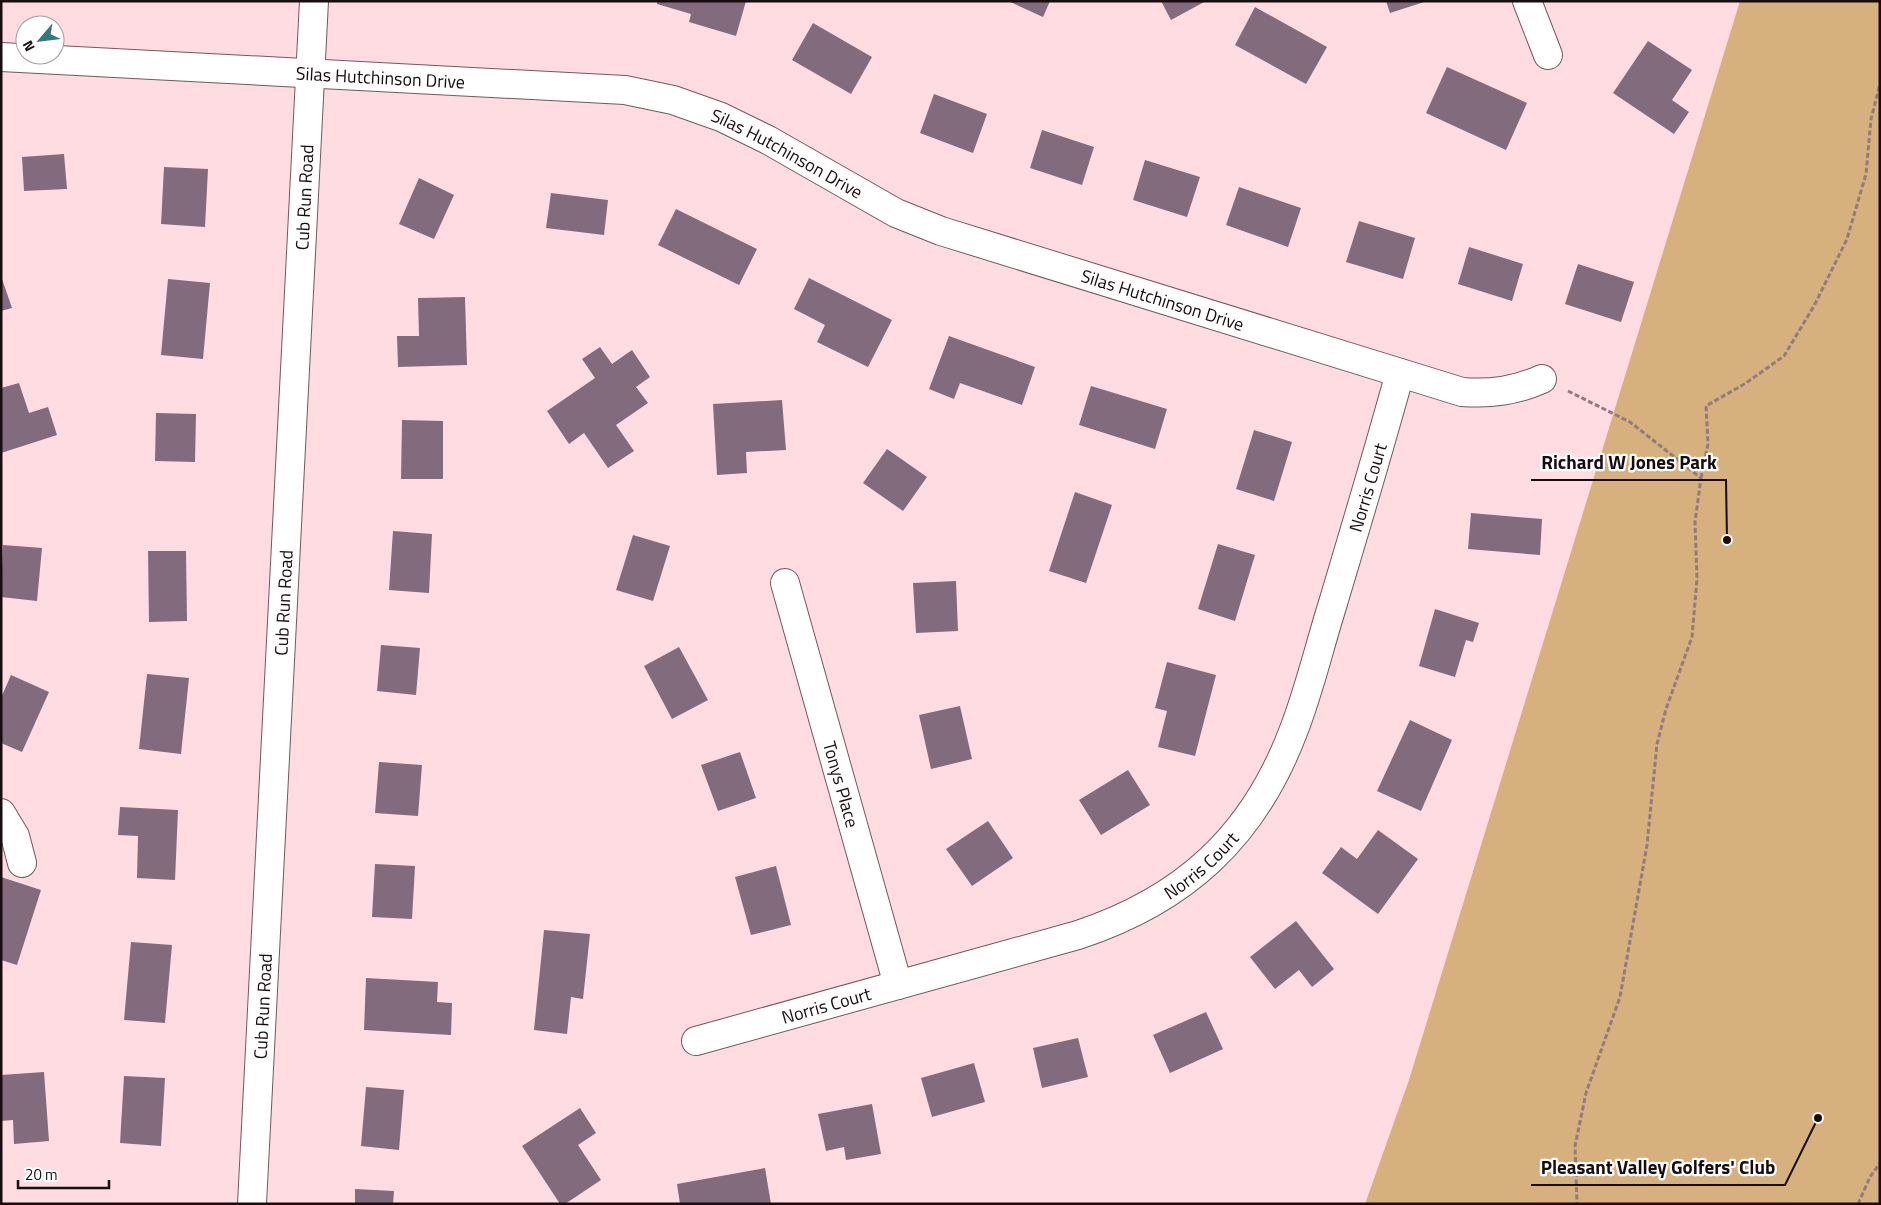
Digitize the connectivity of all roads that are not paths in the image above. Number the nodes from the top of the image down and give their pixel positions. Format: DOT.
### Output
graph roads {
  1 [pos="314,1"];
  2 [pos="1527,1"];
  3 [pos="1548,55"];
  4 [pos="1,57"];
  5 [pos="311,73"];
  6 [pos="1400,373"];
  7 [pos="1542,379"];
  8 [pos="784,583"];
  9 [pos="1,813"];
  10 [pos="22,863"];
  11 [pos="898,985"];
  12 [pos="696,1041"];
  13 [pos="252,1204"];
  1 -- 5 [label="street, Cub Run Road"];
  2 -- 3 [label="street"];
  4 -- 5 [label="street, Silas Hutchinson Drive"];
  5 -- 6 [label="street, Silas Hutchinson Drive"];
  5 -- 13 [label="street, Cub Run Road"];
  6 -- 7 [label="street, Silas Hutchinson Drive"];
  6 -- 11 [label="street, Norris Court"];
  8 -- 11 [label="street, Tonys Place"];
  9 -- 10 [label="street"];
  11 -- 12 [label="street, Norris Court"];
}
